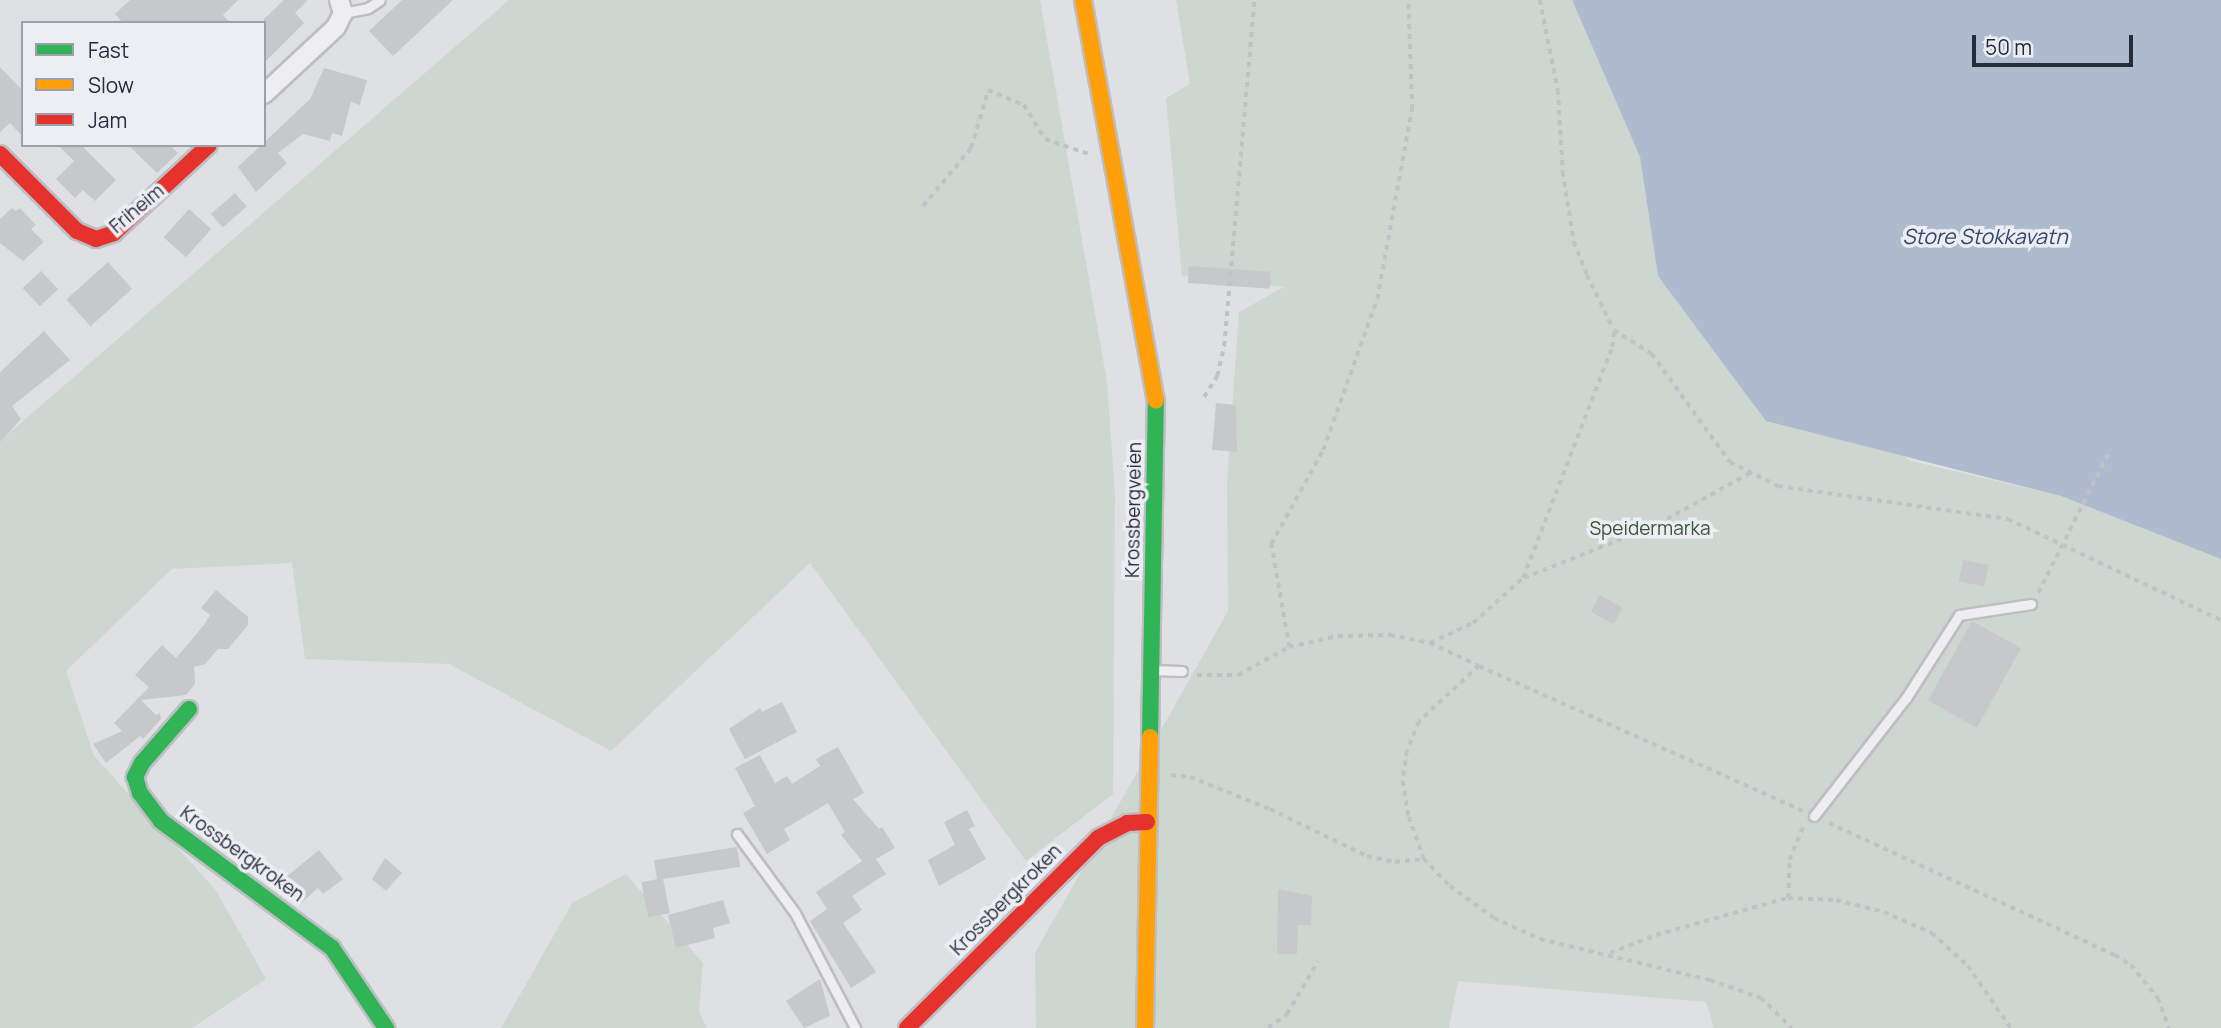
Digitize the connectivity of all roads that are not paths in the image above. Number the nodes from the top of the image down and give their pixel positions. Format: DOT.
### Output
graph roads {
  1 [pos="380,0"];
  2 [pos="1083,0"];
  3 [pos="341,6"];
  4 [pos="266,92"];
  5 [pos="207,147"];
  6 [pos="0,154"];
  7 [pos="2031,604"];
  8 [pos="1152,670"];
  9 [pos="1181,671"];
  10 [pos="189,709"];
  11 [pos="1814,816"];
  12 [pos="1147,822"];
  13 [pos="737,834"];
  14 [pos="386,1028"];
  15 [pos="855,1028"];
  16 [pos="907,1028"];
  17 [pos="1145,1028"];
  1 -- 3 [label="lane"];
  2 -- 8 [label="street, Krossbergveien"];
  3 -- 4 [label="street"];
  5 -- 6 [label="street, Friheim"];
  7 -- 11 [label="lane"];
  8 -- 9 [label="lane"];
  8 -- 12 [label="street, Krossbergveien"];
  10 -- 14 [label="street, Krossbergkroken"];
  12 -- 16 [label="street, Krossbergkroken"];
  12 -- 17 [label="street, Krossbergveien"];
  13 -- 15 [label="lane"];
}
